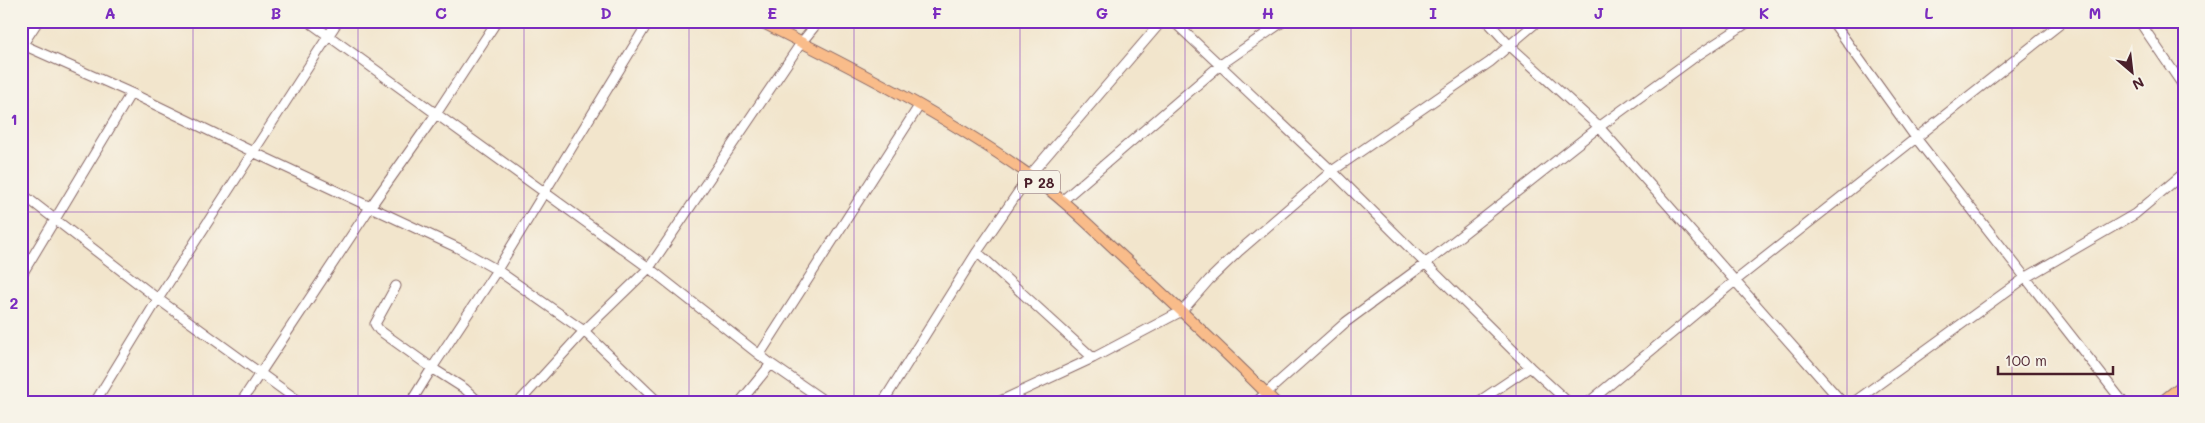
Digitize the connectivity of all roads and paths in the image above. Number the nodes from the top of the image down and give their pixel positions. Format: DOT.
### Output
graph roads {
  1 [pos="38,21"];
  2 [pos="308,21"];
  3 [pos="338,21"];
  4 [pos="497,21"];
  5 [pos="649,21"];
  6 [pos="759,21"];
  7 [pos="819,21"];
  8 [pos="1162,21"];
  9 [pos="1173,21"];
  10 [pos="1284,21"];
  11 [pos="1487,21"];
  12 [pos="1538,21"];
  13 [pos="1750,21"];
  14 [pos="1832,21"];
  15 [pos="2064,21"];
  16 [pos="2139,21"];
  17 [pos="329,34"];
  18 [pos="802,43"];
  19 [pos="22,45"];
  20 [pos="1509,45"];
  21 [pos="1220,66"];
  22 [pos="2183,85"];
  23 [pos="131,93"];
  24 [pos="919,106"];
  25 [pos="436,114"];
  26 [pos="1599,127"];
  27 [pos="1916,138"];
  28 [pos="253,152"];
  29 [pos="1332,171"];
  30 [pos="2184,174"];
  31 [pos="1030,175"];
  32 [pos="545,192"];
  33 [pos="21,193"];
  34 [pos="1062,201"];
  35 [pos="371,206"];
  36 [pos="55,218"];
  37 [pos="977,252"];
  38 [pos="1426,263"];
  39 [pos="649,268"];
  40 [pos="497,270"];
  41 [pos="21,276"];
  42 [pos="2025,278"];
  43 [pos="1735,281"];
  44 [pos="396,286"];
  45 [pos="158,299"];
  46 [pos="1182,311"];
  47 [pos="584,331"];
  48 [pos="760,354"];
  49 [pos="1093,358"];
  50 [pos="771,364"];
  51 [pos="1530,367"];
  52 [pos="432,368"];
  53 [pos="262,374"];
  54 [pos="2184,385"];
  55 [pos="1267,393"];
  56 [pos="95,402"];
  57 [pos="242,402"];
  58 [pos="300,402"];
  59 [pos="411,402"];
  60 [pos="479,402"];
  61 [pos="520,402"];
  62 [pos="658,402"];
  63 [pos="740,402"];
  64 [pos="826,402"];
  65 [pos="883,402"];
  66 [pos="998,402"];
  67 [pos="1256,402"];
  68 [pos="1276,402"];
  69 [pos="1478,402"];
  70 [pos="1568,402"];
  71 [pos="1589,402"];
  72 [pos="1842,402"];
  73 [pos="1854,402"];
  74 [pos="2123,402"];
  75 [pos="2163,402"];
  1 -- 19 [label="street"];
  2 -- 17 [label="street"];
  3 -- 17 [label="street"];
  4 -- 25 [label="street"];
  5 -- 32 [label="street"];
  6 -- 18 [label="main road, P 28"];
  7 -- 18 [label="street"];
  8 -- 31 [label="street"];
  9 -- 21 [label="street"];
  10 -- 21 [label="street"];
  11 -- 20 [label="street"];
  12 -- 20 [label="street"];
  13 -- 26 [label="street"];
  14 -- 27 [label="street"];
  15 -- 27 [label="street"];
  16 -- 22 [label="street"];
  17 -- 25 [label="street"];
  17 -- 28 [label="street"];
  18 -- 24 [label="main road, P 28"];
  18 -- 39 [label="street"];
  19 -- 23 [label="street"];
  20 -- 26 [label="street"];
  20 -- 29 [label="street"];
  21 -- 29 [label="street"];
  21 -- 34 [label="street"];
  23 -- 28 [label="street"];
  23 -- 36 [label="street"];
  24 -- 31 [label="main road, P 28"];
  24 -- 48 [label="street"];
  25 -- 32 [label="street"];
  25 -- 35 [label="street"];
  26 -- 38 [label="street"];
  26 -- 43 [label="street"];
  27 -- 42 [label="street"];
  27 -- 43 [label="street"];
  28 -- 35 [label="street"];
  28 -- 45 [label="street"];
  29 -- 38 [label="street"];
  29 -- 46 [label="street"];
  30 -- 42 [label="street"];
  31 -- 34 [label="main road, P 28"];
  31 -- 37 [label="street"];
  32 -- 39 [label="street"];
  32 -- 40 [label="street"];
  33 -- 36 [label="street"];
  34 -- 46 [label="main road, P 28"];
  35 -- 40 [label="street"];
  35 -- 53 [label="street"];
  36 -- 41 [label="street"];
  36 -- 45 [label="street"];
  37 -- 49 [label="street"];
  37 -- 65 [label="street"];
  38 -- 51 [label="street"];
  38 -- 55 [label="street"];
  39 -- 47 [label="street"];
  39 -- 48 [label="street"];
  40 -- 47 [label="street"];
  40 -- 52 [label="street"];
  42 -- 73 [label="street"];
  42 -- 74 [label="street"];
  43 -- 71 [label="street"];
  43 -- 72 [label="street"];
  44 -- 52 [label="street"];
  45 -- 53 [label="street"];
  45 -- 56 [label="street"];
  46 -- 49 [label="street"];
  46 -- 55 [label="main road, P 28"];
  47 -- 61 [label="street"];
  47 -- 62 [label="street"];
  48 -- 50 [label="street"];
  49 -- 66 [label="street"];
  50 -- 63 [label="street"];
  50 -- 64 [label="street"];
  51 -- 69 [label="street"];
  51 -- 70 [label="street"];
  52 -- 59 [label="street"];
  52 -- 60 [label="street"];
  53 -- 57 [label="street"];
  53 -- 58 [label="street"];
  54 -- 75 [label="highway"];
  55 -- 67 [label="street"];
  55 -- 68 [label="main road, P 28"];
}
